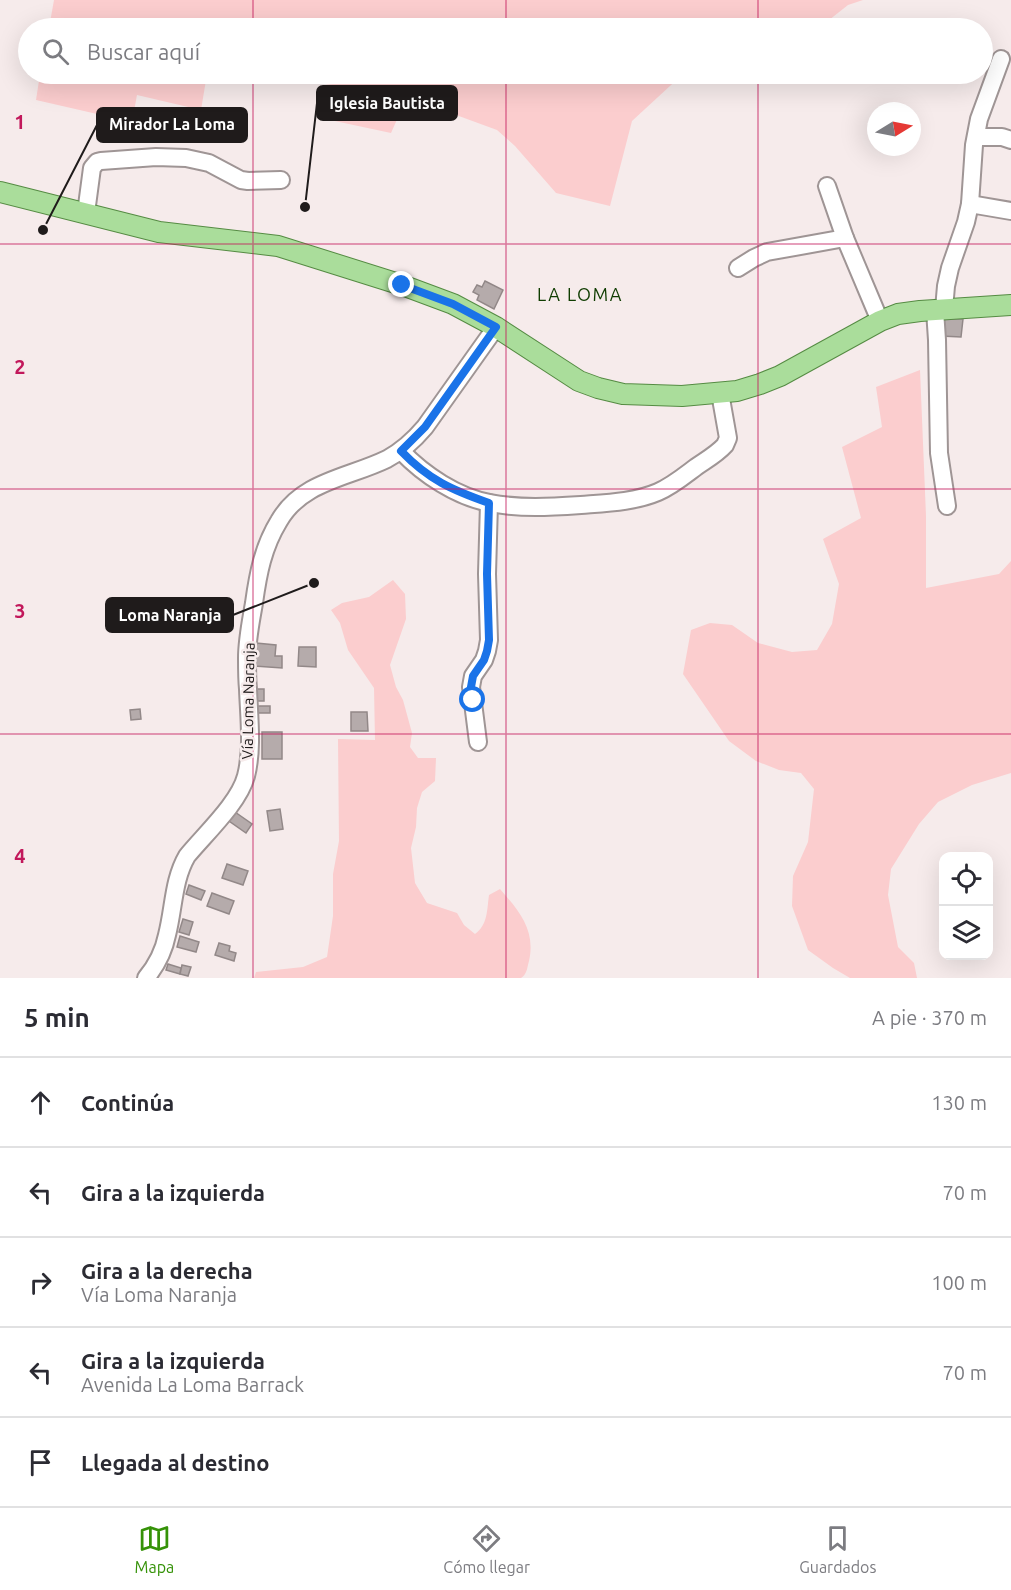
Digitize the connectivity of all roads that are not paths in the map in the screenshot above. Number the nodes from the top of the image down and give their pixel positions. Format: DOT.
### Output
graph roads {
  1 [pos="1001,59"];
  2 [pos="993,82"];
  3 [pos="992,84"];
  4 [pos="976,137"];
  5 [pos="1011,140"];
  6 [pos="281,180"];
  7 [pos="827,186"];
  8 [pos="0,192"];
  9 [pos="970,204"];
  10 [pos="1011,211"];
  11 [pos="86,213"];
  12 [pos="845,238"];
  13 [pos="738,268"];
  14 [pos="1011,305"];
  15 [pos="940,309"];
  16 [pos="880,321"];
  17 [pos="496,327"];
  18 [pos="720,393"];
  19 [pos="401,451"];
  20 [pos="489,503"];
  21 [pos="947,506"];
  22 [pos="478,742"];
  23 [pos="146,978"];
  1 -- 2 [label="street"];
  3 -- 4 [label="street"];
  4 -- 5 [label="street"];
  4 -- 9 [label="street"];
  6 -- 11 [label="street"];
  7 -- 12 [label="street"];
  8 -- 11 [label="main road"];
  9 -- 10 [label="street"];
  9 -- 15 [label="street"];
  11 -- 17 [label="main road"];
  12 -- 13 [label="street"];
  12 -- 16 [label="street"];
  14 -- 15 [label="main road"];
  15 -- 16 [label="main road"];
  15 -- 21 [label="street"];
  16 -- 18 [label="main road"];
  17 -- 18 [label="main road"];
  17 -- 19 [label="street, Vía Loma Naranja"];
  18 -- 20 [label="street"];
  19 -- 20 [label="street"];
  19 -- 23 [label="street, Vía Loma Naranja"];
  20 -- 22 [label="street"];
}
